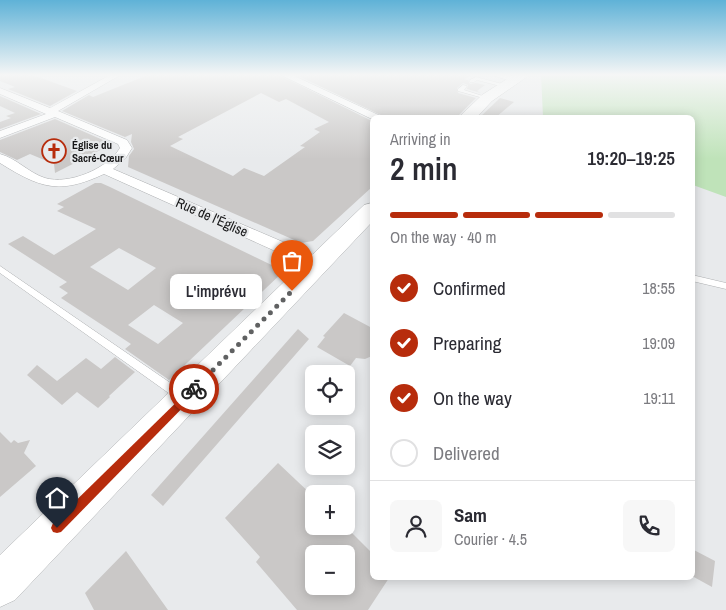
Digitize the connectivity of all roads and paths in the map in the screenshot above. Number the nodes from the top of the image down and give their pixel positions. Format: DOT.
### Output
graph roads {
  1 [pos="27,102"];
  2 [pos="70,102"];
  3 [pos="346,102"];
  4 [pos="482,102"];
  5 [pos="52,113"];
  6 [pos="373,115"];
  7 [pos="469,115"];
  8 [pos="0,135"];
  9 [pos="0,158"];
  10 [pos="105,170"];
  11 [pos="370,212"];
  12 [pos="319,264"];
  13 [pos="0,269"];
  14 [pos="695,279"];
  15 [pos="726,286"];
  16 [pos="185,399"];
  17 [pos="0,585"];
  1 -- 5 [label="street"];
  2 -- 5 [label="street"];
  3 -- 6 [label="street"];
  4 -- 7 [label="main road"];
  5 -- 8 [label="street"];
  5 -- 10 [label="street"];
  9 -- 10 [label="street"];
  10 -- 12 [label="street, Rue de l'Église"];
  11 -- 12 [label="main road"];
  12 -- 16 [label="main road"];
  13 -- 16 [label="lane"];
  14 -- 15 [label="lane"];
  16 -- 17 [label="main road"];
}
